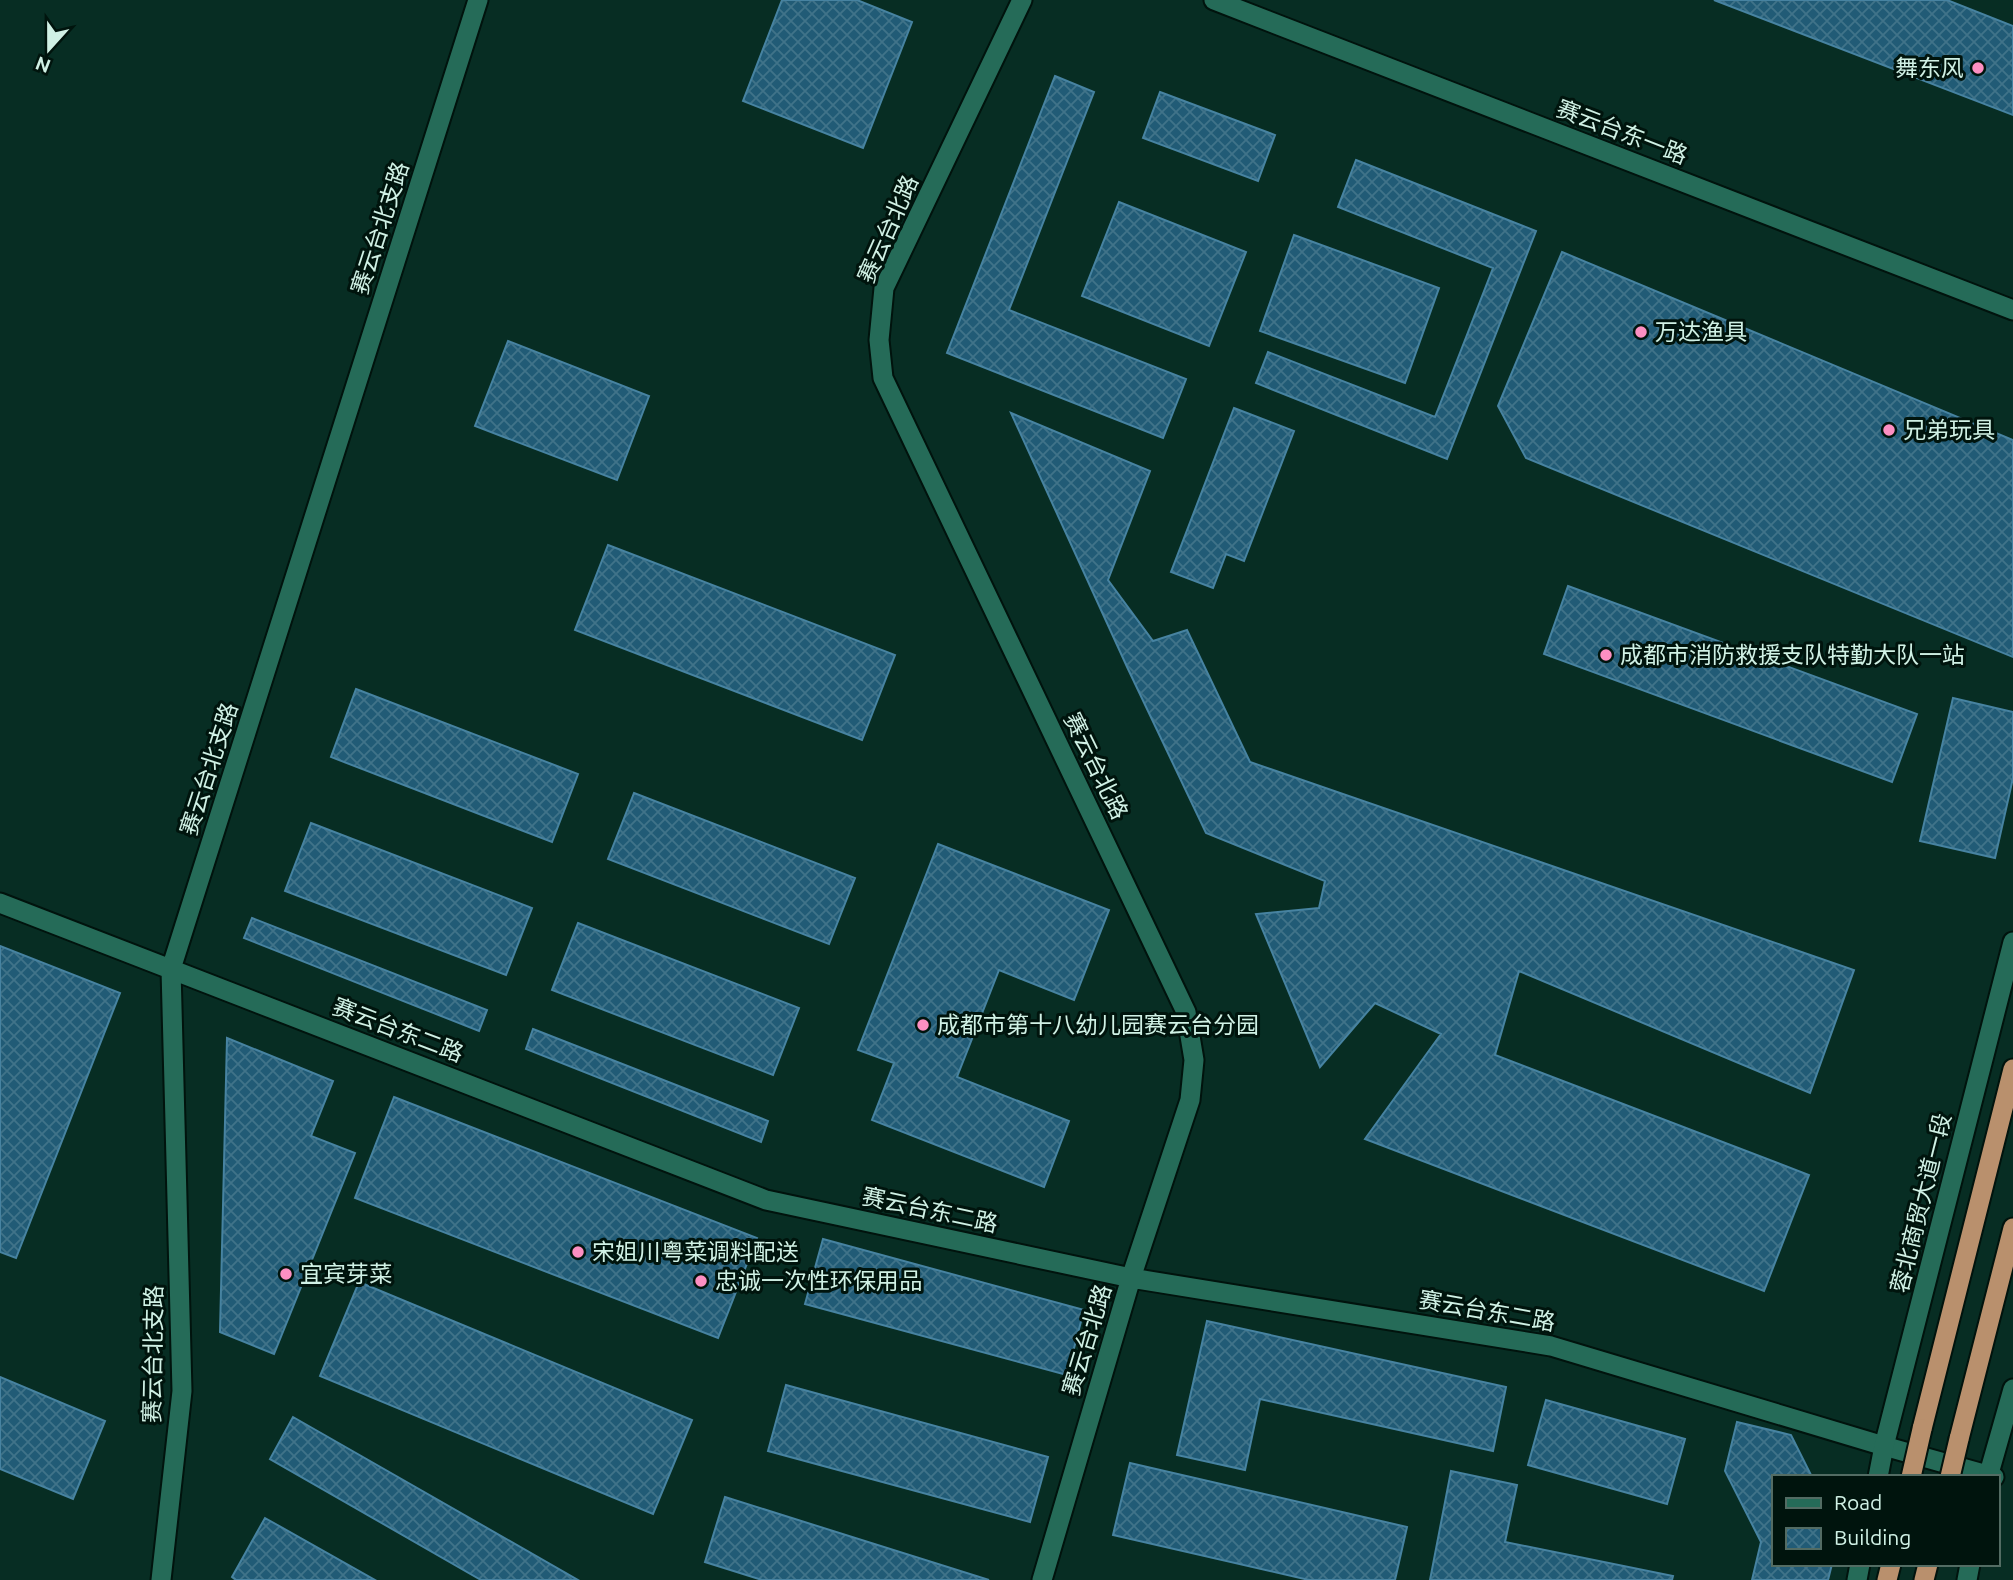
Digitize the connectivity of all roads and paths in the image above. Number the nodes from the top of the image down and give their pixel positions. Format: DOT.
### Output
graph roads {
  1 [pos="478,0"];
  2 [pos="1022,0"];
  3 [pos="1214,0"];
  4 [pos="2013,310"];
  5 [pos="0,903"];
  6 [pos="2013,942"];
  7 [pos="171,969"];
  8 [pos="2013,1069"];
  9 [pos="2013,1228"];
  10 [pos="1131,1278"];
  11 [pos="2013,1389"];
  12 [pos="1884,1446"];
  13 [pos="1878,1475"];
  14 [pos="1911,1475"];
  15 [pos="1950,1475"];
  16 [pos="1985,1475"];
  17 [pos="1992,1475"];
  18 [pos="161,1580"];
  19 [pos="1042,1580"];
  1 -- 7 [label="street, 赛云台北支路"];
  2 -- 10 [label="street, 赛云台北路"];
  3 -- 4 [label="street, 赛云台东一路"];
  5 -- 7 [label="street, 赛云台东二路"];
  6 -- 12 [label="street, 蓉北商贸大道一段"];
  7 -- 10 [label="street, 赛云台东二路"];
  7 -- 18 [label="street, 赛云台北支路"];
  8 -- 14 [label="highway, bridge"];
  9 -- 15 [label="highway, bridge"];
  10 -- 12 [label="street, 赛云台东二路"];
  10 -- 19 [label="street, 赛云台北路"];
  11 -- 17 [label="street"];
  12 -- 13 [label="street, 蓉北商贸大道一段"];
  12 -- 16 [label="street, 赛云台东二路"];
}
